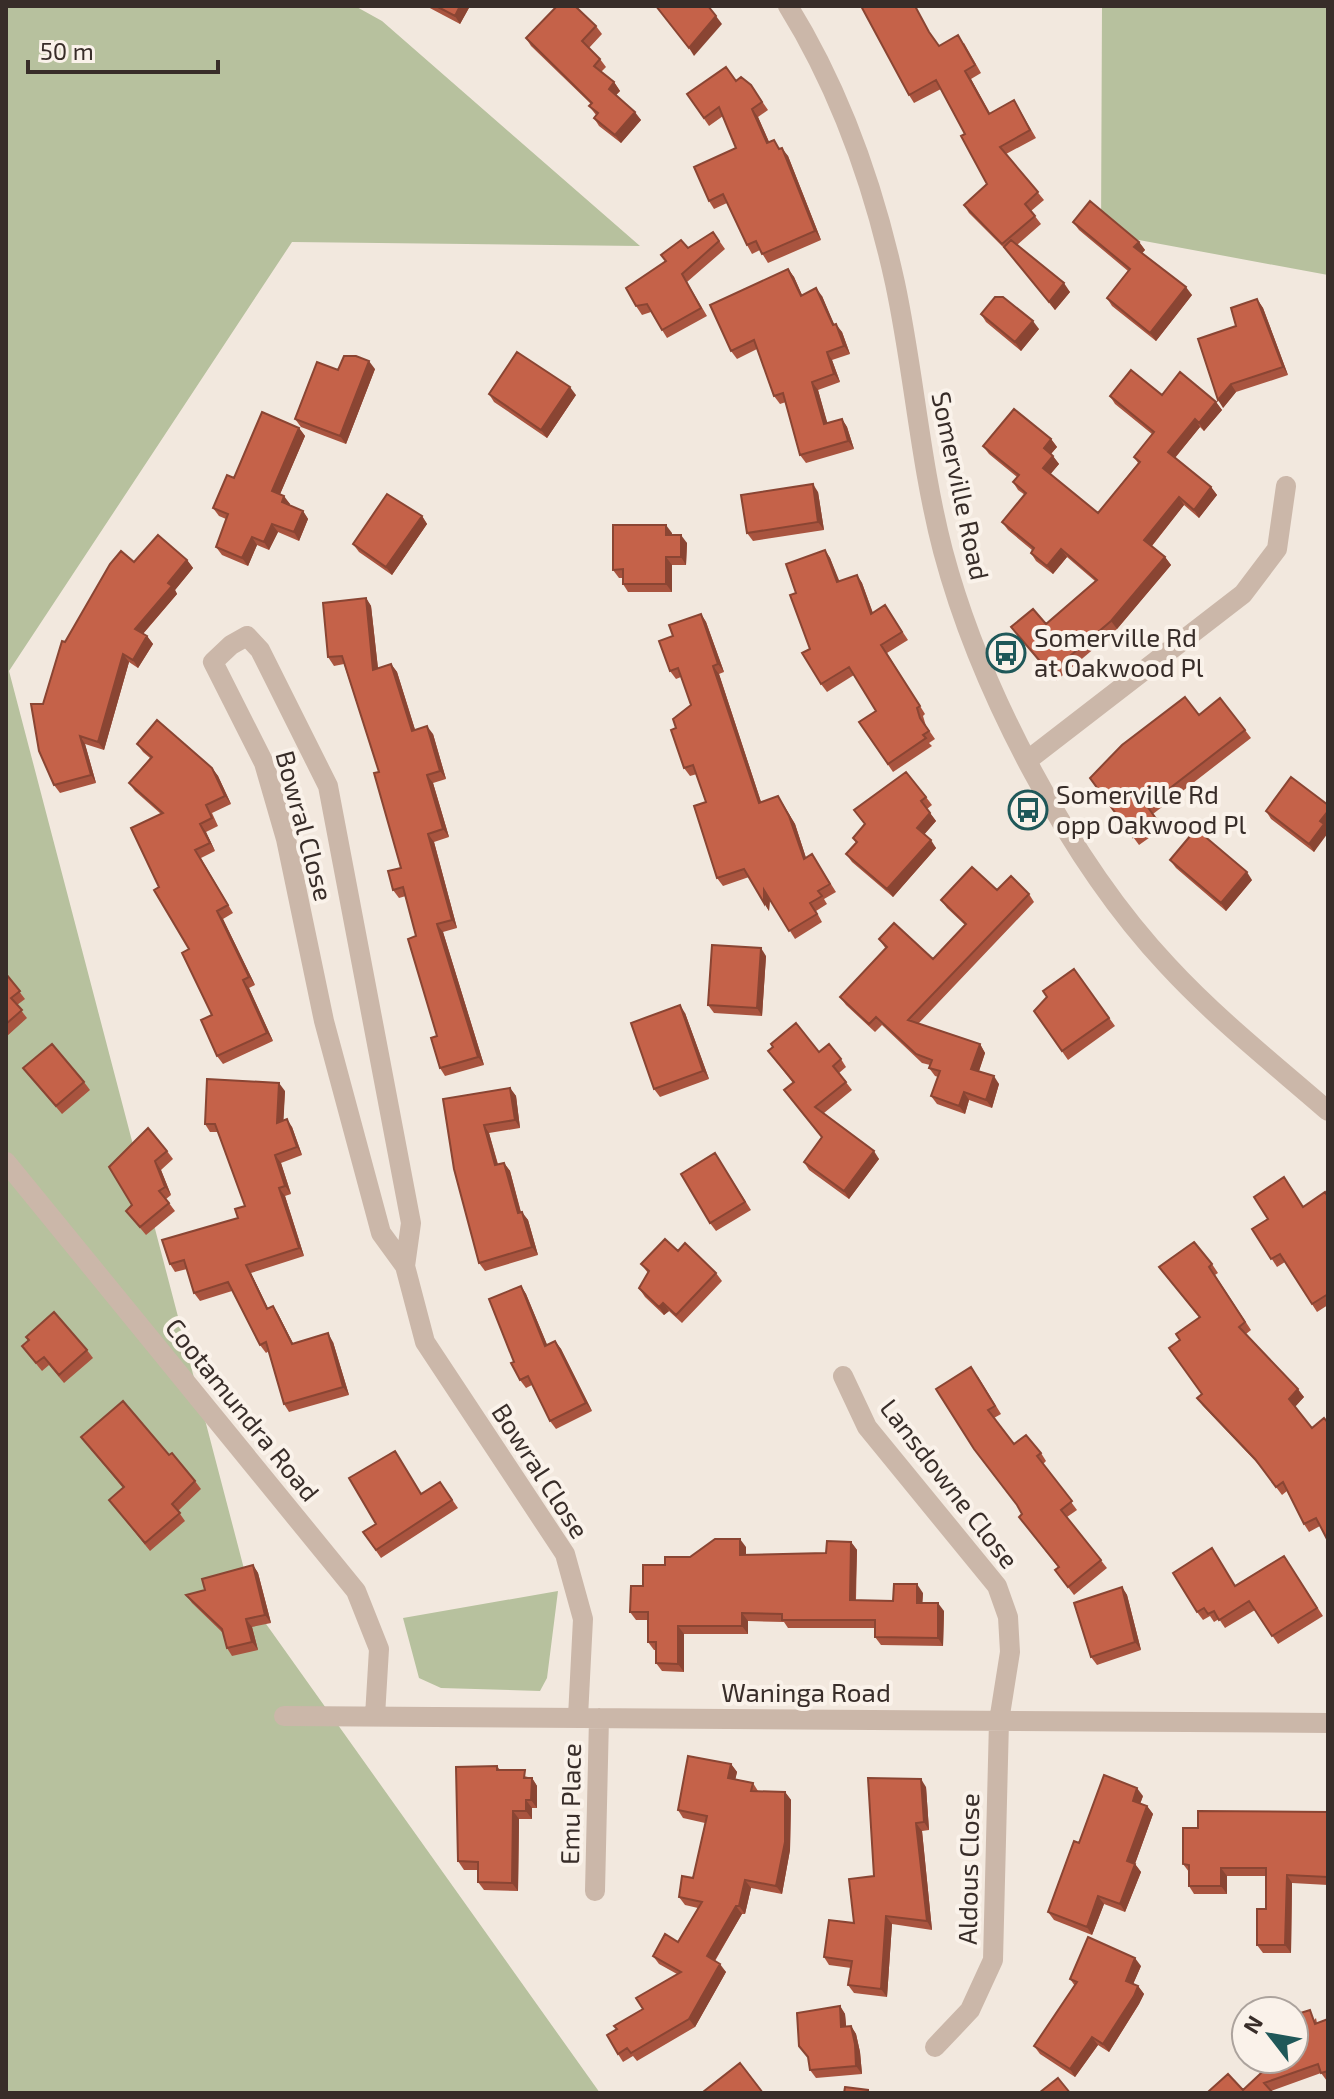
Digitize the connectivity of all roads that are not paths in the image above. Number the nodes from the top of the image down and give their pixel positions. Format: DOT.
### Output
graph roads {
  1 [pos="788,6"];
  2 [pos="1286,486"];
  3 [pos="1028,760"];
  4 [pos="1328,1111"];
  5 [pos="6,1162"];
  6 [pos="405,1266"];
  7 [pos="843,1376"];
  8 [pos="284,1716"];
  9 [pos="375,1716"];
  10 [pos="578,1717"];
  11 [pos="599,1718"];
  12 [pos="999,1721"];
  13 [pos="1328,1723"];
  14 [pos="595,1891"];
  15 [pos="935,2047"];
  1 -- 3 [label="street, Somerville Road"];
  2 -- 3 [label="street"];
  3 -- 4 [label="street, Somerville Road"];
  5 -- 9 [label="street, Cootamundra Road"];
  6 -- 6 [label="street, Bowral Close"];
  6 -- 10 [label="street, Bowral Close"];
  7 -- 12 [label="street, Lansdowne Close"];
  8 -- 9 [label="street, Waninga Road"];
  9 -- 10 [label="street, Waninga Road"];
  10 -- 11 [label="street, Waninga Road"];
  11 -- 12 [label="street, Waninga Road"];
  11 -- 14 [label="street, Emu Place"];
  12 -- 13 [label="street, Waninga Road"];
  12 -- 15 [label="street, Aldous Close"];
}
